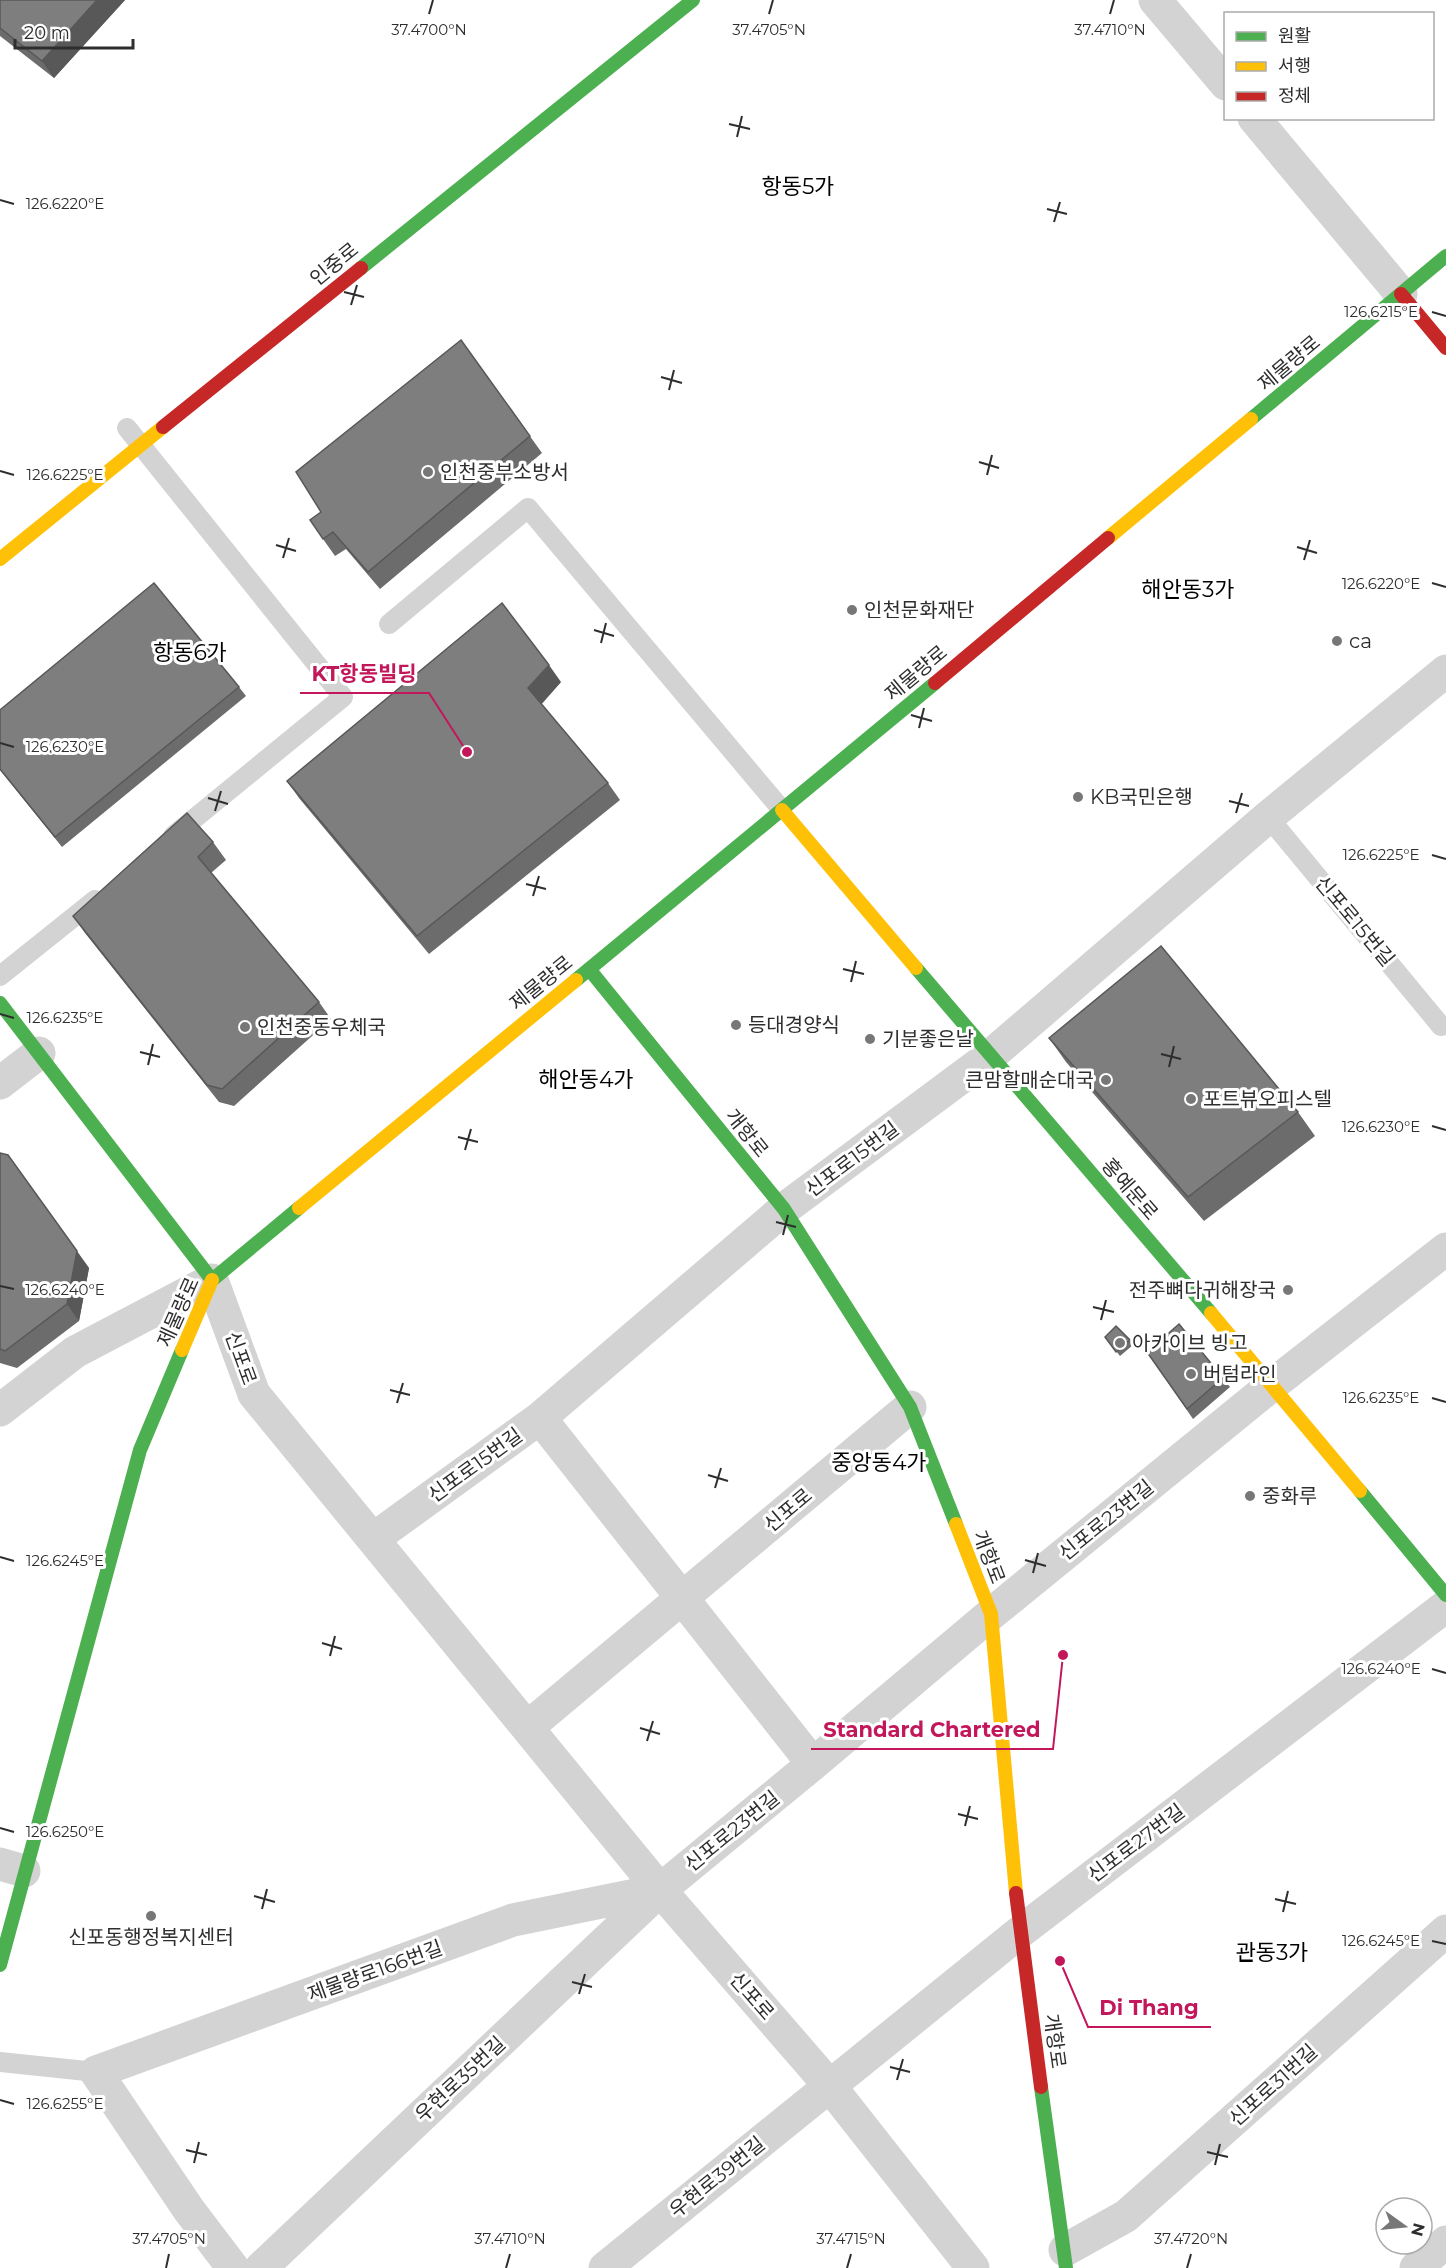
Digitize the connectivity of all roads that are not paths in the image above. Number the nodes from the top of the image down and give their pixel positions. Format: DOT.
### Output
graph roads {
  1 [pos="693,0"];
  2 [pos="1155,0"];
  3 [pos="1224,82"];
  4 [pos="1256,120"];
  5 [pos="1446,256"];
  6 [pos="1401,294"];
  7 [pos="1446,348"];
  8 [pos="127,428"];
  9 [pos="140,445"];
  10 [pos="0,559"];
  11 [pos="389,624"];
  12 [pos="1446,671"];
  13 [pos="783,810"];
  14 [pos="1268,817"];
  15 [pos="162,844"];
  16 [pos="108,889"];
  17 [pos="589,969"];
  18 [pos="0,976"];
  19 [pos="0,1003"];
  20 [pos="1441,1026"];
  21 [pos="39,1053"];
  22 [pos="990,1056"];
  23 [pos="0,1083"];
  24 [pos="784,1209"];
  25 [pos="1446,1249"];
  26 [pos="212,1280"];
  27 [pos="1272,1385"];
  28 [pos="910,1407"];
  29 [pos="0,1410"];
  30 [pos="540,1418"];
  31 [pos="373,1539"];
  32 [pos="1446,1595"];
  33 [pos="684,1597"];
  34 [pos="1446,1606"];
  35 [pos="991,1614"];
  36 [pos="528,1727"];
  37 [pos="813,1764"];
  38 [pos="12,1868"];
  39 [pos="660,1890"];
  40 [pos="1020,1932"];
  41 [pos="1446,1932"];
  42 [pos="0,1965"];
  43 [pos="0,2062"];
  44 [pos="96,2072"];
  45 [pos="829,2085"];
  46 [pos="1446,2242"];
  47 [pos="1066,2259"];
  48 [pos="233,2268"];
  49 [pos="261,2268"];
  50 [pos="605,2268"];
  51 [pos="973,2268"];
  52 [pos="1416,2268"];
  1 -- 9 [label="main road, 인중로"];
  2 -- 3 [label="street"];
  4 -- 6 [label="street"];
  5 -- 6 [label="main road, 제물량로"];
  6 -- 7 [label="main road"];
  6 -- 13 [label="main road, 제물량로"];
  8 -- 9 [label="lane"];
  9 -- 10 [label="main road, 인중로"];
  9 -- 15 [label="lane"];
  11 -- 13 [label="lane"];
  12 -- 14 [label="street, 신포로15번길"];
  13 -- 17 [label="main road, 제물량로"];
  13 -- 22 [label="main road, 홍예문로"];
  14 -- 20 [label="lane, 신포로15번길"];
  14 -- 22 [label="street, 신포로15번길"];
  16 -- 18 [label="lane"];
  17 -- 24 [label="main road, 개항로"];
  17 -- 26 [label="main road, 제물량로"];
  19 -- 21 [label="main road, 신포로"];
  21 -- 23 [label="street"];
  21 -- 26 [label="main road, 신포로"];
  22 -- 24 [label="street, 신포로15번길"];
  22 -- 27 [label="main road, 홍예문로"];
  24 -- 28 [label="main road, 개항로"];
  24 -- 30 [label="street, 신포로15번길"];
  25 -- 27 [label="street, 신포로23번길"];
  26 -- 29 [label="street"];
  26 -- 31 [label="street, 신포로"];
  26 -- 38 [label="main road, 제물량로"];
  27 -- 32 [label="main road, 홍예문로"];
  27 -- 35 [label="street, 신포로23번길"];
  28 -- 33 [label="street, 신포로"];
  28 -- 35 [label="main road, 개항로"];
  30 -- 31 [label="street, 신포로15번길"];
  30 -- 33 [label="street"];
  31 -- 36 [label="street, 신포로"];
  33 -- 36 [label="street, 신포로"];
  33 -- 37 [label="street"];
  34 -- 40 [label="street, 신포로27번길"];
  35 -- 37 [label="street, 신포로23번길"];
  35 -- 40 [label="main road, 개항로"];
  36 -- 39 [label="street, 신포로"];
  37 -- 39 [label="street, 신포로23번길"];
  38 -- 42 [label="main road, 제물량로"];
  39 -- 44 [label="street, 제물량로166번길"];
  39 -- 45 [label="street, 신포로"];
  39 -- 49 [label="street, 우현로35번길"];
  40 -- 45 [label="street, 신포로27번길"];
  40 -- 47 [label="main road, 개항로"];
  41 -- 47 [label="street, 신포로31번길"];
  43 -- 44 [label="lane, 제물량로166번길"];
  44 -- 48 [label="street"];
  45 -- 50 [label="street, 우현로39번길"];
  45 -- 51 [label="street, 신포로"];
  46 -- 52 [label="street"];
}
